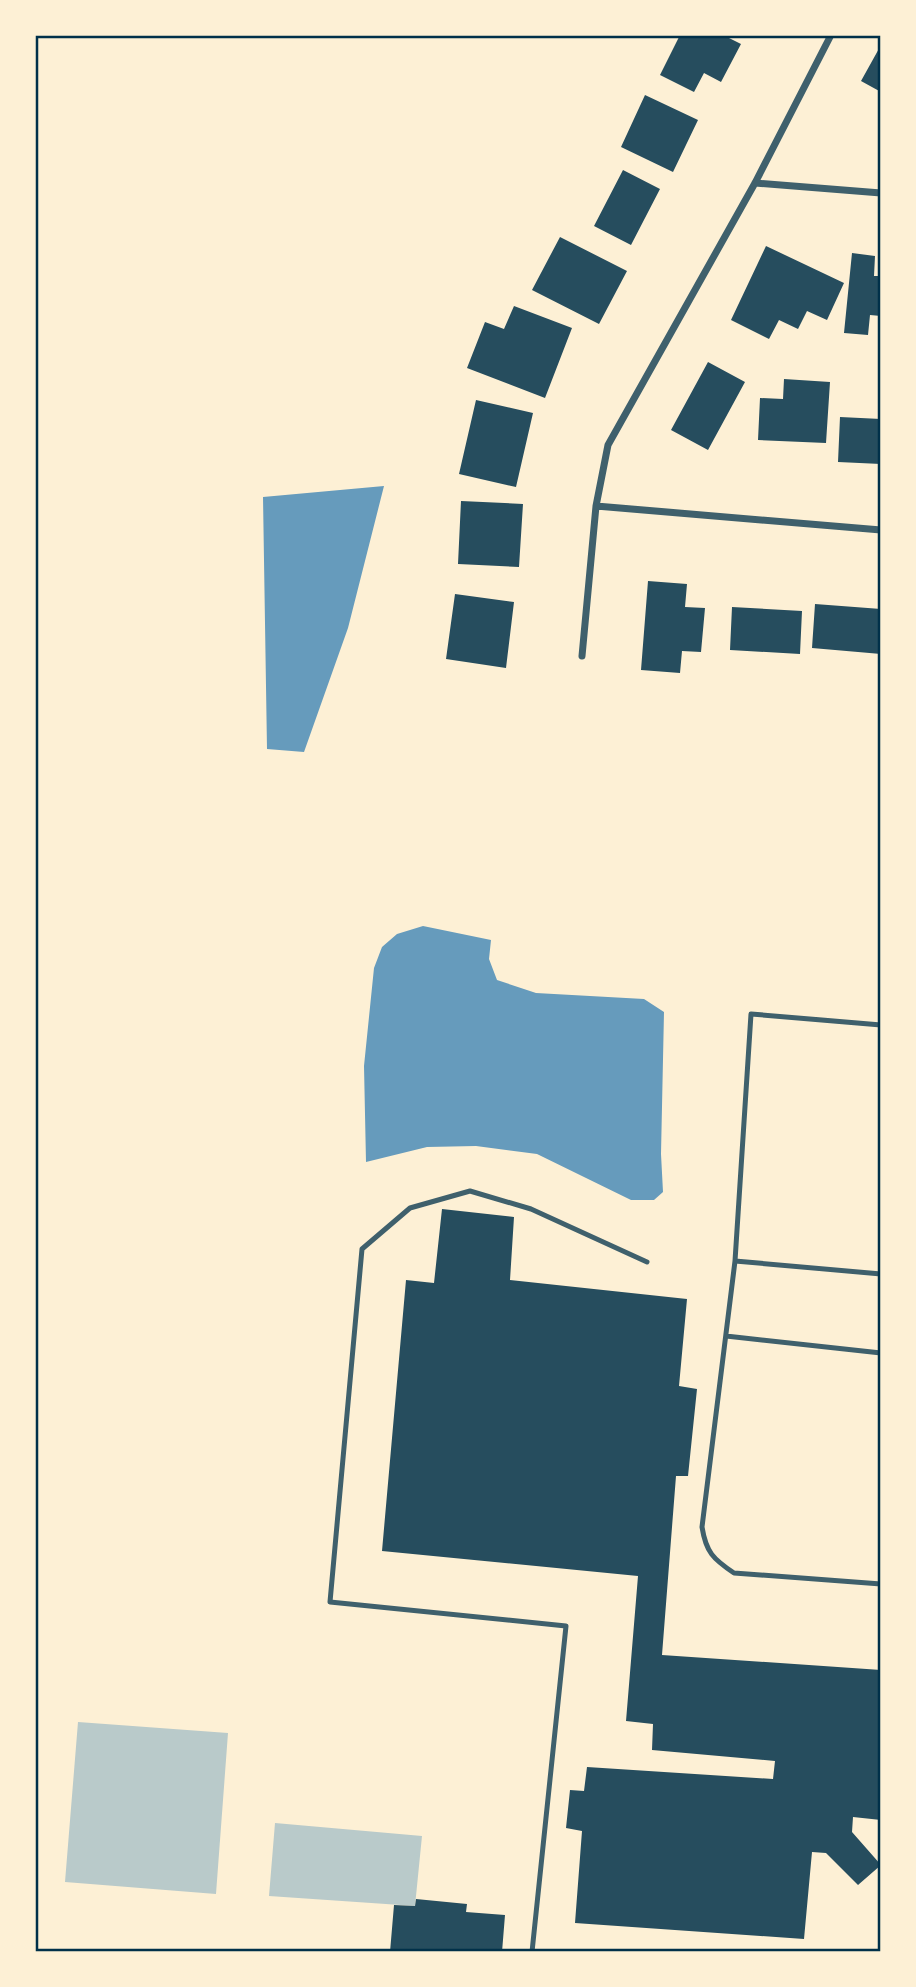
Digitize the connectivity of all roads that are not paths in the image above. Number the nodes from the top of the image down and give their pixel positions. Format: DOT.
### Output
graph roads {
  1 [pos="831,35"];
  2 [pos="755,183"];
  3 [pos="881,193"];
  4 [pos="596,506"];
  5 [pos="881,530"];
  6 [pos="582,656"];
  7 [pos="881,1025"];
  8 [pos="735,1261"];
  9 [pos="647,1262"];
  10 [pos="881,1274"];
  11 [pos="726,1336"];
  12 [pos="881,1353"];
  13 [pos="881,1584"];
  14 [pos="532,1952"];
  1 -- 2 [label="street"];
  2 -- 3 [label="street"];
  2 -- 4 [label="street"];
  4 -- 5 [label="street"];
  4 -- 6 [label="street"];
  7 -- 8 [label="lane"];
  8 -- 10 [label="lane"];
  8 -- 11 [label="lane"];
  9 -- 14 [label="lane"];
  11 -- 12 [label="lane"];
  11 -- 13 [label="lane"];
}
